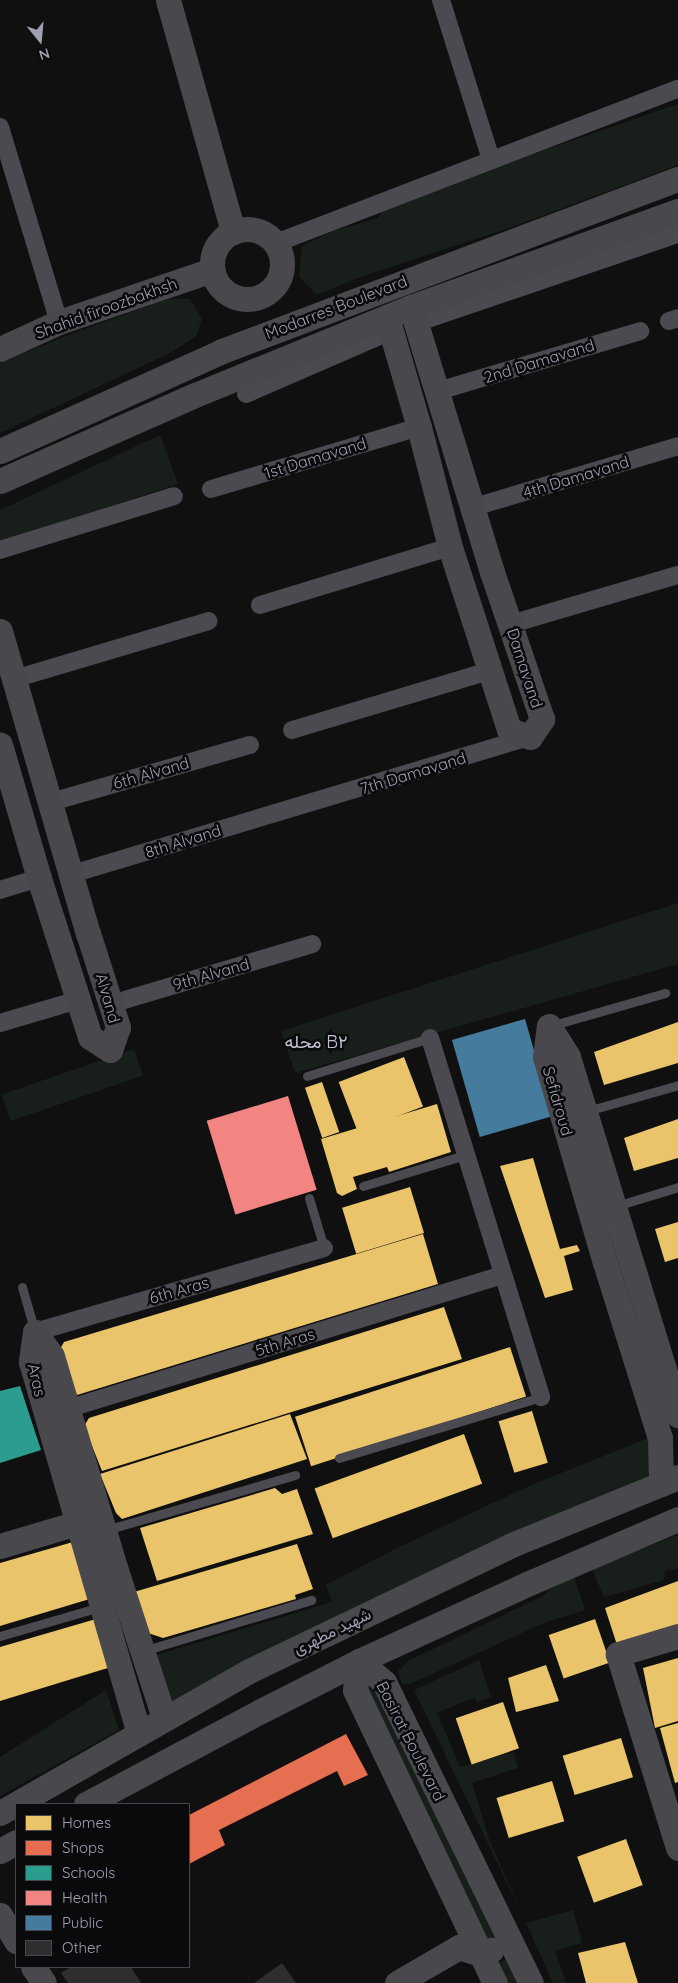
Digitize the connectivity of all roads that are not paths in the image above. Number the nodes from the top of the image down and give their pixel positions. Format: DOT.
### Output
graph roads {
  1 [pos="168,0"];
  2 [pos="441,0"];
  3 [pos="678,89"];
  4 [pos="0,127"];
  5 [pos="491,160"];
  6 [pos="678,178"];
  7 [pos="620,200"];
  8 [pos="678,211"];
  9 [pos="631,227"];
  10 [pos="233,232"];
  11 [pos="678,234"];
  12 [pos="276,243"];
  13 [pos="212,270"];
  14 [pos="267,294"];
  15 [pos="413,315"];
  16 [pos="59,322"];
  17 [pos="389,324"];
  18 [pos="281,328"];
  19 [pos="640,331"];
  20 [pos="0,349"];
  21 [pos="438,391"];
  22 [pos="246,394"];
  23 [pos="419,427"];
  24 [pos="678,446"];
  25 [pos="0,451"];
  26 [pos="458,455"];
  27 [pos="428,462"];
  28 [pos="0,481"];
  29 [pos="211,489"];
  30 [pos="174,496"];
  31 [pos="474,507"];
  32 [pos="450,547"];
  33 [pos="0,550"];
  34 [pos="492,572"];
  35 [pos="678,575"];
  36 [pos="461,580"];
  37 [pos="260,605"];
  38 [pos="209,621"];
  39 [pos="510,624"];
  40 [pos="0,634"];
  41 [pos="489,670"];
  42 [pos="14,679"];
  43 [pos="292,730"];
  44 [pos="530,737"];
  45 [pos="32,740"];
  46 [pos="250,745"];
  47 [pos="0,748"];
  48 [pos="51,802"];
  49 [pos="295,808"];
  50 [pos="65,849"];
  51 [pos="36,868"];
  52 [pos="72,874"];
  53 [pos="0,890"];
  54 [pos="88,933"];
  55 [pos="59,941"];
  56 [pos="312,944"];
  57 [pos="665,992"];
  58 [pos="78,1000"];
  59 [pos="111,1004"];
  60 [pos="0,1023"];
  61 [pos="550,1026"];
  62 [pos="430,1038"];
  63 [pos="559,1066"];
  64 [pos="307,1076"];
  65 [pos="678,1085"];
  66 [pos="584,1111"];
  67 [pos="465,1155"];
  68 [pos="363,1186"];
  69 [pos="678,1187"];
  70 [pos="309,1198"];
  71 [pos="613,1206"];
  72 [pos="324,1248"];
  73 [pos="616,1259"];
  74 [pos="503,1275"];
  75 [pos="22,1287"];
  76 [pos="35,1332"];
  77 [pos="541,1397"];
  78 [pos="67,1409"];
  79 [pos="678,1415"];
  80 [pos="339,1458"];
  81 [pos="295,1475"];
  82 [pos="75,1476"];
  83 [pos="669,1481"];
  84 [pos="678,1519"];
  85 [pos="76,1523"];
  86 [pos="104,1531"];
  87 [pos="0,1546"];
  88 [pos="475,1562"];
  89 [pos="103,1571"];
  90 [pos="311,1600"];
  91 [pos="491,1600"];
  92 [pos="101,1606"];
  93 [pos="0,1636"];
  94 [pos="678,1636"];
  95 [pos="142,1651"];
  96 [pos="359,1661"];
  97 [pos="153,1683"];
  98 [pos="128,1696"];
  99 [pos="164,1718"];
  100 [pos="139,1734"];
  101 [pos="670,1793"];
  102 [pos="18,1803"];
  103 [pos="88,1803"];
  104 [pos="15,1804"];
  105 [pos="0,1813"];
  106 [pos="15,1843"];
  107 [pos="678,1848"];
  108 [pos="0,1851"];
  109 [pos="0,1916"];
  110 [pos="15,1939"];
  111 [pos="510,1940"];
  112 [pos="480,1954"];
  113 [pos="34,1968"];
  114 [pos="409,1980"];
  115 [pos="44,1983"];
  116 [pos="472,1983"];
  117 [pos="495,1983"];
  118 [pos="531,1983"];
  1 -- 10 [label="street"];
  2 -- 5 [label="street"];
  3 -- 5 [label="street"];
  4 -- 16 [label="street"];
  5 -- 12 [label="street"];
  6 -- 7 [label="street, Modarres Boulevard"];
  7 -- 9 [label="street"];
  7 -- 18 [label="street, Modarres Boulevard"];
  8 -- 9 [label="street, Modarres Boulevard"];
  9 -- 15 [label="street, Modarres Boulevard"];
  10 -- 12 [label="street"];
  10 -- 13 [label="street"];
  11 -- 15 [label="street"];
  12 -- 14 [label="street"];
  13 -- 14 [label="street"];
  13 -- 16 [label="street, Shahid firoozbakhsh"];
  14 -- 18 [label="street"];
  15 -- 17 [label="street, Modarres Boulevard"];
  15 -- 21 [label="street, Damavand"];
  16 -- 20 [label="street, Shahid firoozbakhsh"];
  17 -- 22 [label="street"];
  17 -- 23 [label="street"];
  17 -- 28 [label="street, Modarres Boulevard"];
  18 -- 25 [label="street, Modarres Boulevard"];
  19 -- 21 [label="street, 2nd Damavand"];
  21 -- 26 [label="street, Damavand"];
  23 -- 27 [label="street"];
  23 -- 29 [label="street, 1st Damavand"];
  24 -- 31 [label="street, 4th Damavand"];
  26 -- 27 [label="street"];
  26 -- 31 [label="street, Damavand"];
  27 -- 32 [label="street"];
  30 -- 33 [label="street"];
  31 -- 34 [label="street, Damavand"];
  32 -- 36 [label="street"];
  32 -- 37 [label="street"];
  34 -- 36 [label="street"];
  34 -- 39 [label="street, Damavand"];
  35 -- 39 [label="street"];
  36 -- 41 [label="street"];
  38 -- 42 [label="street"];
  39 -- 44 [label="street, Damavand"];
  40 -- 42 [label="street, Alvand"];
  41 -- 43 [label="street"];
  41 -- 44 [label="street"];
  42 -- 45 [label="street, Alvand"];
  44 -- 49 [label="street, 7th Damavand"];
  45 -- 47 [label="street"];
  45 -- 48 [label="street, Alvand"];
  46 -- 48 [label="street, 6th Alvand"];
  47 -- 51 [label="street, Alvand"];
  48 -- 50 [label="street, Alvand"];
  49 -- 52 [label="street, 8th Alvand"];
  50 -- 51 [label="street"];
  50 -- 52 [label="street, Alvand"];
  51 -- 53 [label="street"];
  51 -- 55 [label="street, Alvand"];
  52 -- 54 [label="street, Alvand"];
  54 -- 55 [label="street"];
  54 -- 59 [label="street, Alvand"];
  55 -- 58 [label="street, Alvand"];
  56 -- 59 [label="street, 9th Alvand"];
  57 -- 61 [label="lane"];
  58 -- 59 [label="street, Alvand"];
  58 -- 60 [label="street"];
  61 -- 63 [label="street, Sefidroud"];
  62 -- 64 [label="lane"];
  62 -- 67 [label="street"];
  63 -- 66 [label="street, Sefidroud"];
  63 -- 73 [label="street, Sefidroud"];
  65 -- 66 [label="lane"];
  66 -- 71 [label="street, Sefidroud"];
  67 -- 68 [label="lane"];
  67 -- 74 [label="street"];
  69 -- 71 [label="lane"];
  70 -- 72 [label="lane"];
  71 -- 73 [label="street, Sefidroud"];
  72 -- 76 [label="street, 6th Aras"];
  73 -- 79 [label="street, Sefidroud"];
  73 -- 83 [label="street, Sefidroud"];
  74 -- 77 [label="street"];
  74 -- 78 [label="street, 5th Aras"];
  75 -- 76 [label="lane"];
  76 -- 78 [label="street, Aras"];
  76 -- 82 [label="street, Aras"];
  77 -- 80 [label="lane"];
  78 -- 82 [label="street, Aras"];
  81 -- 86 [label="lane"];
  82 -- 85 [label="street, Aras"];
  82 -- 86 [label="street, Aras"];
  83 -- 88 [label="street, شهید مطهری"];
  84 -- 91 [label="street"];
  85 -- 87 [label="street"];
  85 -- 89 [label="street, Aras"];
  86 -- 89 [label="street, Aras"];
  88 -- 91 [label="street"];
  88 -- 99 [label="street, شهید مطهری"];
  89 -- 92 [label="street, Aras"];
  89 -- 95 [label="street, Aras"];
  90 -- 95 [label="lane"];
  91 -- 96 [label="street"];
  92 -- 93 [label="lane"];
  92 -- 98 [label="street, Aras"];
  94 -- 101 [label="street"];
  95 -- 97 [label="street, Aras"];
  96 -- 103 [label="street"];
  96 -- 111 [label="street, Basirat Boulevard"];
  96 -- 112 [label="street, Basirat Boulevard"];
  97 -- 98 [label="street"];
  97 -- 99 [label="street, Aras"];
  98 -- 100 [label="street, Aras"];
  99 -- 100 [label="street, شهید مطهری"];
  100 -- 102 [label="street, شهید مطهری"];
  101 -- 107 [label="street"];
  104 -- 105 [label="street, شهید مطهری"];
  106 -- 108 [label="street"];
  109 -- 110 [label="street"];
  111 -- 112 [label="street"];
  111 -- 118 [label="street, Basirat Boulevard"];
  112 -- 114 [label="street"];
  112 -- 116 [label="street"];
  112 -- 117 [label="street, Basirat Boulevard"];
  113 -- 115 [label="street"];
}
